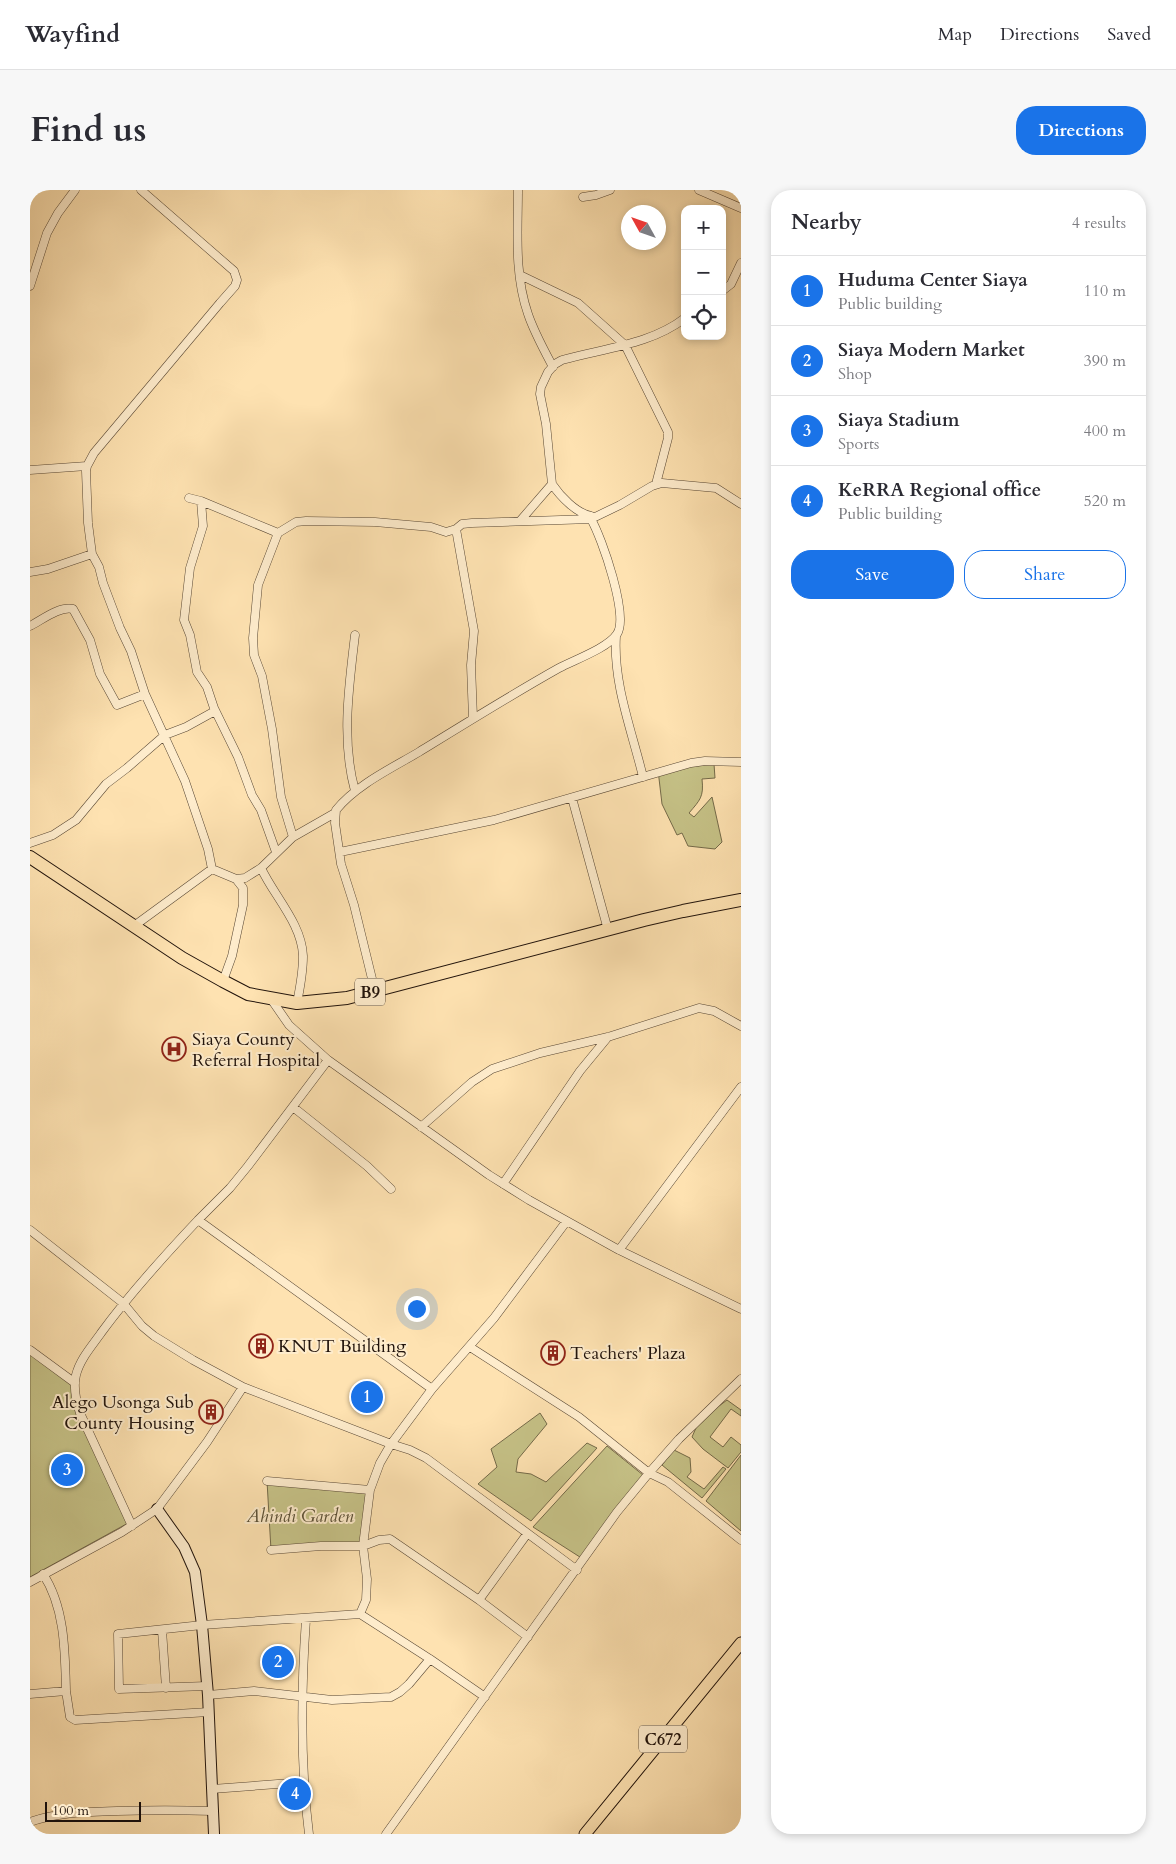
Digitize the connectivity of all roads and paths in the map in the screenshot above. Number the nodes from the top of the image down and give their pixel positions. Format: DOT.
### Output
graph roads {
  1 [pos="75,190"];
  2 [pos="141,190"];
  3 [pos="518,190"];
  4 [pos="610,190"];
  5 [pos="699,190"];
  6 [pos="582,197"];
  7 [pos="741,208"];
  8 [pos="741,263"];
  9 [pos="520,275"];
  10 [pos="30,286"];
  11 [pos="726,288"];
  12 [pos="681,321"];
  13 [pos="625,345"];
  14 [pos="553,367"];
  15 [pos="87,466"];
  16 [pos="30,470"];
  17 [pos="552,484"];
  18 [pos="656,484"];
  19 [pos="189,498"];
  20 [pos="201,501"];
  21 [pos="741,504"];
  22 [pos="593,518"];
  23 [pos="520,522"];
  24 [pos="456,529"];
  25 [pos="278,533"];
  26 [pos="92,554"];
  27 [pos="30,572"];
  28 [pos="30,626"];
  29 [pos="355,635"];
  30 [pos="616,636"];
  31 [pos="145,694"];
  32 [pos="215,711"];
  33 [pos="472,718"];
  34 [pos="166,735"];
  35 [pos="741,762"];
  36 [pos="643,777"];
  37 [pos="355,791"];
  38 [pos="572,798"];
  39 [pos="335,813"];
  40 [pos="293,837"];
  41 [pos="30,843"];
  42 [pos="276,852"];
  43 [pos="340,852"];
  44 [pos="30,857"];
  45 [pos="261,868"];
  46 [pos="212,869"];
  47 [pos="236,879"];
  48 [pos="741,900"];
  49 [pos="134,926"];
  50 [pos="608,930"];
  51 [pos="223,981"];
  52 [pos="375,991"];
  53 [pos="271,999"];
  54 [pos="297,1003"];
  55 [pos="741,1026"];
  56 [pos="608,1037"];
  57 [pos="328,1060"];
  58 [pos="741,1087"];
  59 [pos="293,1107"];
  60 [pos="421,1127"];
  61 [pos="503,1184"];
  62 [pos="391,1189"];
  63 [pos="198,1220"];
  64 [pos="566,1222"];
  65 [pos="30,1230"];
  66 [pos="619,1250"];
  67 [pos="123,1303"];
  68 [pos="741,1309"];
  69 [pos="470,1347"];
  70 [pos="30,1350"];
  71 [pos="741,1379"];
  72 [pos="75,1383"];
  73 [pos="243,1387"];
  74 [pos="432,1389"];
  75 [pos="391,1444"];
  76 [pos="649,1473"];
  77 [pos="267,1481"];
  78 [pos="370,1490"];
  79 [pos="157,1509"];
  80 [pos="132,1526"];
  81 [pos="527,1534"];
  82 [pos="741,1540"];
  83 [pos="363,1546"];
  84 [pos="271,1550"];
  85 [pos="577,1570"];
  86 [pos="43,1574"];
  87 [pos="30,1582"];
  88 [pos="478,1600"];
  89 [pos="360,1614"];
  90 [pos="306,1619"];
  91 [pos="202,1626"];
  92 [pos="162,1630"];
  93 [pos="528,1637"];
  94 [pos="741,1643"];
  95 [pos="430,1659"];
  96 [pos="166,1688"];
  97 [pos="208,1690"];
  98 [pos="66,1691"];
  99 [pos="30,1694"];
  100 [pos="302,1697"];
  101 [pos="485,1697"];
  102 [pos="209,1712"];
  103 [pos="304,1782"];
  104 [pos="212,1789"];
  105 [pos="213,1811"];
  106 [pos="30,1822"];
  107 [pos="214,1834"];
  108 [pos="309,1834"];
  109 [pos="386,1834"];
  110 [pos="585,1834"];
  1 -- 10 [label="street"];
  2 -- 15 [label="street"];
  3 -- 9 [label="street"];
  4 -- 6 [label="street"];
  5 -- 7 [label="street"];
  8 -- 11 [label="street"];
  9 -- 13 [label="street"];
  9 -- 14 [label="street"];
  12 -- 13 [label="street"];
  13 -- 14 [label="street"];
  13 -- 18 [label="street"];
  14 -- 17 [label="street"];
  15 -- 16 [label="street"];
  15 -- 26 [label="street"];
  17 -- 22 [label="street"];
  17 -- 23 [label="street"];
  18 -- 21 [label="street"];
  18 -- 22 [label="street"];
  19 -- 20 [label="street"];
  20 -- 25 [label="street"];
  20 -- 32 [label="street"];
  22 -- 23 [label="street"];
  22 -- 30 [label="street"];
  23 -- 24 [label="street"];
  24 -- 25 [label="street"];
  24 -- 33 [label="street"];
  25 -- 40 [label="street"];
  26 -- 27 [label="street"];
  26 -- 31 [label="street"];
  28 -- 31 [label="street"];
  29 -- 37 [label="street"];
  30 -- 33 [label="street"];
  30 -- 36 [label="street"];
  31 -- 34 [label="street"];
  32 -- 34 [label="street"];
  32 -- 42 [label="street"];
  33 -- 37 [label="street"];
  34 -- 41 [label="street"];
  34 -- 46 [label="street"];
  35 -- 36 [label="street"];
  36 -- 38 [label="street"];
  37 -- 39 [label="street"];
  38 -- 43 [label="street"];
  38 -- 50 [label="street"];
  39 -- 40 [label="street"];
  39 -- 43 [label="street"];
  40 -- 42 [label="street"];
  42 -- 45 [label="street"];
  43 -- 52 [label="street"];
  44 -- 49 [label="highway, B9"];
  45 -- 47 [label="street"];
  45 -- 54 [label="street"];
  46 -- 47 [label="street"];
  46 -- 49 [label="street"];
  47 -- 51 [label="street"];
  48 -- 50 [label="highway, B9"];
  49 -- 51 [label="highway, B9"];
  50 -- 52 [label="highway, B9"];
  51 -- 53 [label="highway, B9"];
  52 -- 54 [label="highway, B9"];
  53 -- 54 [label="highway, B9"];
  53 -- 57 [label="street"];
  55 -- 56 [label="street"];
  56 -- 60 [label="street"];
  56 -- 61 [label="street"];
  57 -- 59 [label="street"];
  57 -- 60 [label="street"];
  58 -- 66 [label="street"];
  59 -- 62 [label="street"];
  59 -- 63 [label="street"];
  60 -- 61 [label="street"];
  61 -- 64 [label="street"];
  63 -- 67 [label="street"];
  63 -- 74 [label="street"];
  64 -- 66 [label="street"];
  64 -- 69 [label="street"];
  65 -- 67 [label="street"];
  66 -- 68 [label="street"];
  67 -- 72 [label="street"];
  67 -- 73 [label="street"];
  69 -- 74 [label="street"];
  69 -- 76 [label="street"];
  70 -- 72 [label="street"];
  71 -- 76 [label="street"];
  72 -- 80 [label="street"];
  73 -- 75 [label="street"];
  73 -- 79 [label="street"];
  74 -- 75 [label="street"];
  75 -- 78 [label="street"];
  75 -- 81 [label="street"];
  76 -- 82 [label="street"];
  76 -- 85 [label="street"];
  77 -- 78 [label="street"];
  78 -- 83 [label="street"];
  79 -- 80 [label="street"];
  79 -- 91 [label="main road"];
  80 -- 86 [label="street"];
  81 -- 85 [label="street"];
  81 -- 88 [label="street"];
  83 -- 84 [label="street"];
  83 -- 88 [label="street"];
  83 -- 89 [label="street"];
  85 -- 93 [label="street"];
  86 -- 87 [label="street"];
  86 -- 98 [label="street"];
  88 -- 93 [label="street"];
  89 -- 90 [label="street"];
  89 -- 95 [label="street"];
  90 -- 91 [label="street"];
  90 -- 100 [label="street"];
  91 -- 92 [label="street"];
  91 -- 97 [label="main road"];
  92 -- 96 [label="street"];
  92 -- 96 [label="street"];
  93 -- 101 [label="street"];
  94 -- 110 [label="main road, C672"];
  95 -- 100 [label="street"];
  95 -- 101 [label="street"];
  96 -- 97 [label="street"];
  97 -- 100 [label="street"];
  97 -- 102 [label="main road"];
  98 -- 99 [label="street"];
  98 -- 102 [label="street"];
  100 -- 103 [label="street"];
  101 -- 109 [label="street"];
  102 -- 104 [label="main road"];
  103 -- 104 [label="street"];
  103 -- 108 [label="street"];
  104 -- 105 [label="main road"];
  105 -- 106 [label="street"];
  105 -- 107 [label="main road"];
}
